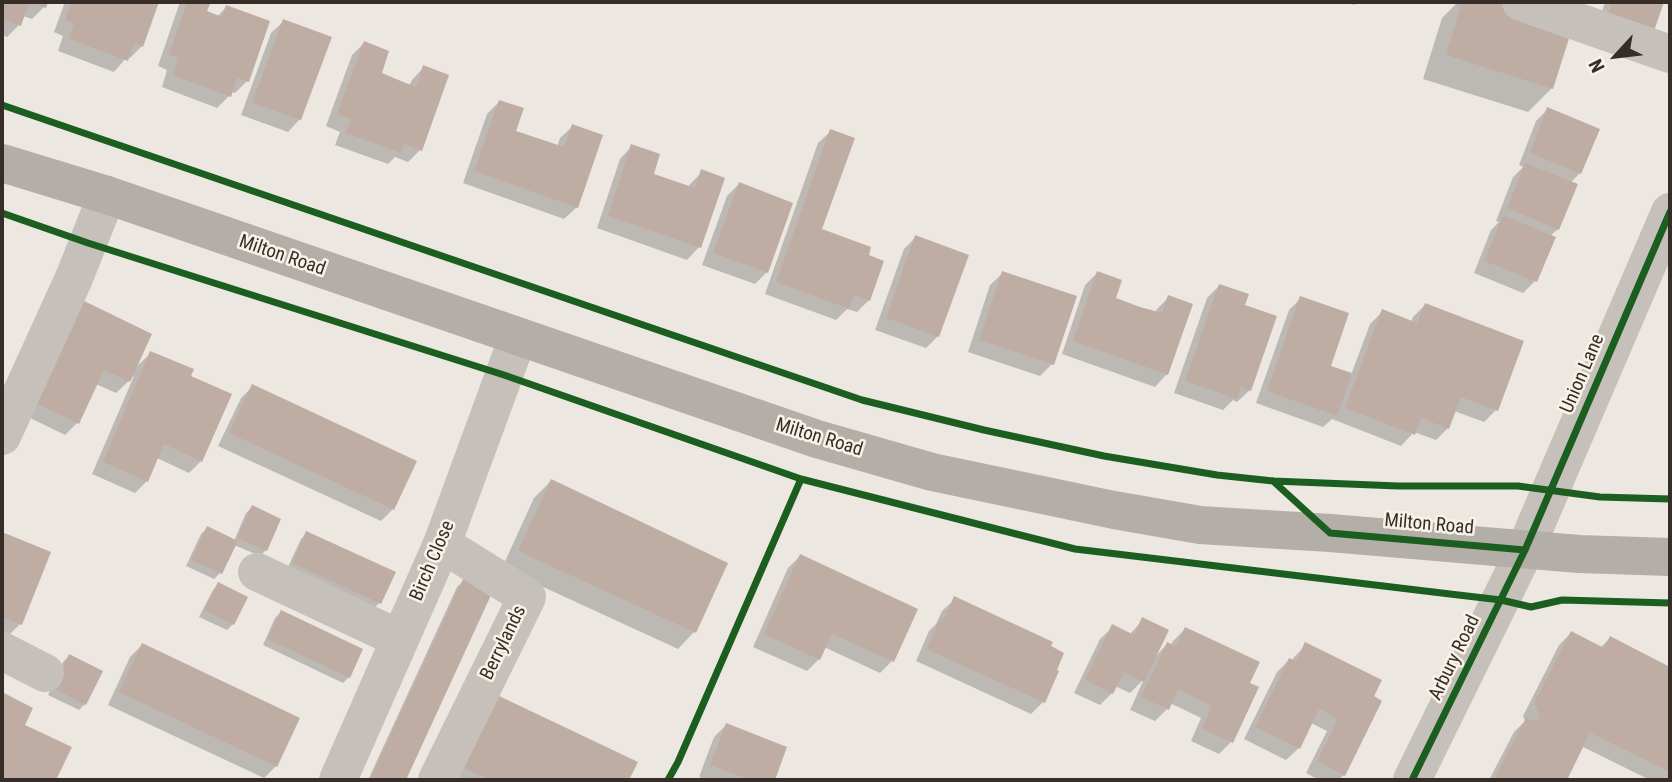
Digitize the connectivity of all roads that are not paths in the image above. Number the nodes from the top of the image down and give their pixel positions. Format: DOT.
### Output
graph roads {
  1 [pos="1521,2"];
  2 [pos="1670,54"];
  3 [pos="2,163"];
  4 [pos="107,195"];
  5 [pos="1670,212"];
  6 [pos="519,337"];
  7 [pos="2,436"];
  8 [pos="442,544"];
  9 [pos="1525,550"];
  10 [pos="1670,557"];
  11 [pos="257,572"];
  12 [pos="400,639"];
  13 [pos="2,651"];
  14 [pos="45,673"];
  15 [pos="338,780"];
  16 [pos="437,780"];
  17 [pos="1412,780"];
  1 -- 2 [label="street"];
  3 -- 4 [label="main road, Milton Road"];
  4 -- 6 [label="main road, Milton Road"];
  4 -- 7 [label="street"];
  5 -- 9 [label="street, Union Lane"];
  6 -- 8 [label="street, Birch Close"];
  6 -- 9 [label="main road, Milton Road"];
  8 -- 12 [label="street, Birch Close"];
  8 -- 16 [label="street, Berrylands"];
  9 -- 10 [label="main road, Milton Road"];
  9 -- 17 [label="street, Arbury Road"];
  11 -- 12 [label="street"];
  12 -- 15 [label="street, Birch Close"];
  13 -- 14 [label="street"];
}
